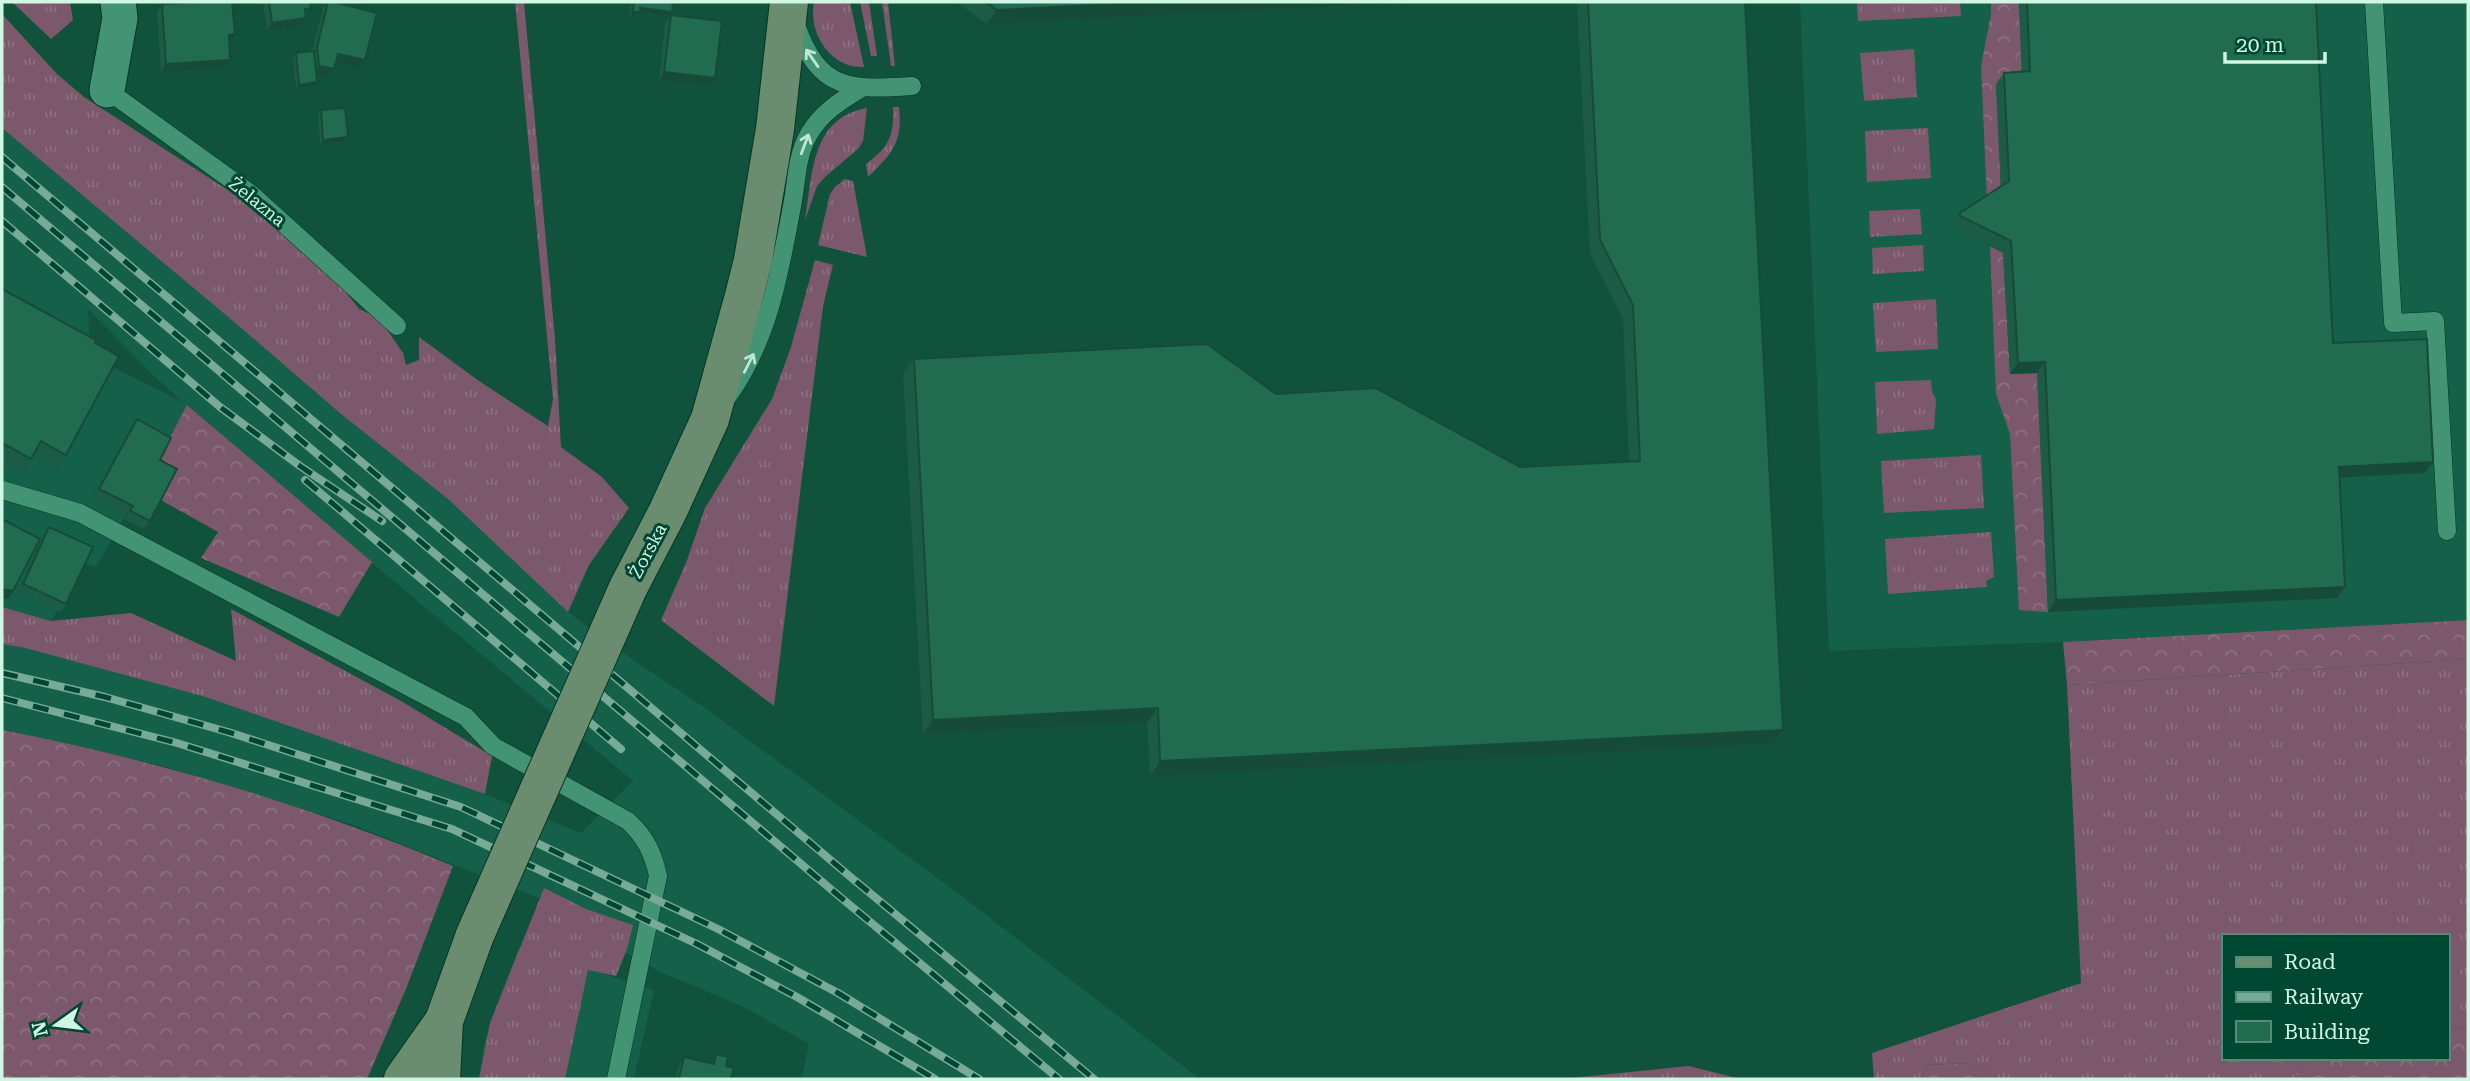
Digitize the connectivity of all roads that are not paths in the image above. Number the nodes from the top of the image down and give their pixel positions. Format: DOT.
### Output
graph roads {
  1 [pos="118,2"];
  2 [pos="2374,2"];
  3 [pos="789,3"];
  4 [pos="912,86"];
  5 [pos="860,89"];
  6 [pos="107,90"];
  7 [pos="397,326"];
  8 [pos="710,419"];
  9 [pos="2,491"];
  10 [pos="2447,531"];
  11 [pos="444,1021"];
  12 [pos="403,1079"];
  13 [pos="441,1079"];
  14 [pos="616,1079"];
  1 -- 6 [label="street"];
  2 -- 10 [label="lane"];
  5 -- 3 [label="lane, one-way"];
  3 -- 8 [label="main road, Żorska"];
  4 -- 5 [label="lane"];
  8 -- 5 [label="lane, one-way"];
  6 -- 7 [label="lane, Żelazna"];
  8 -- 11 [label="main road, Żorska, bridge"];
  9 -- 14 [label="lane"];
  11 -- 12 [label="main road"];
  11 -- 13 [label="main road, Żorska"];
}
